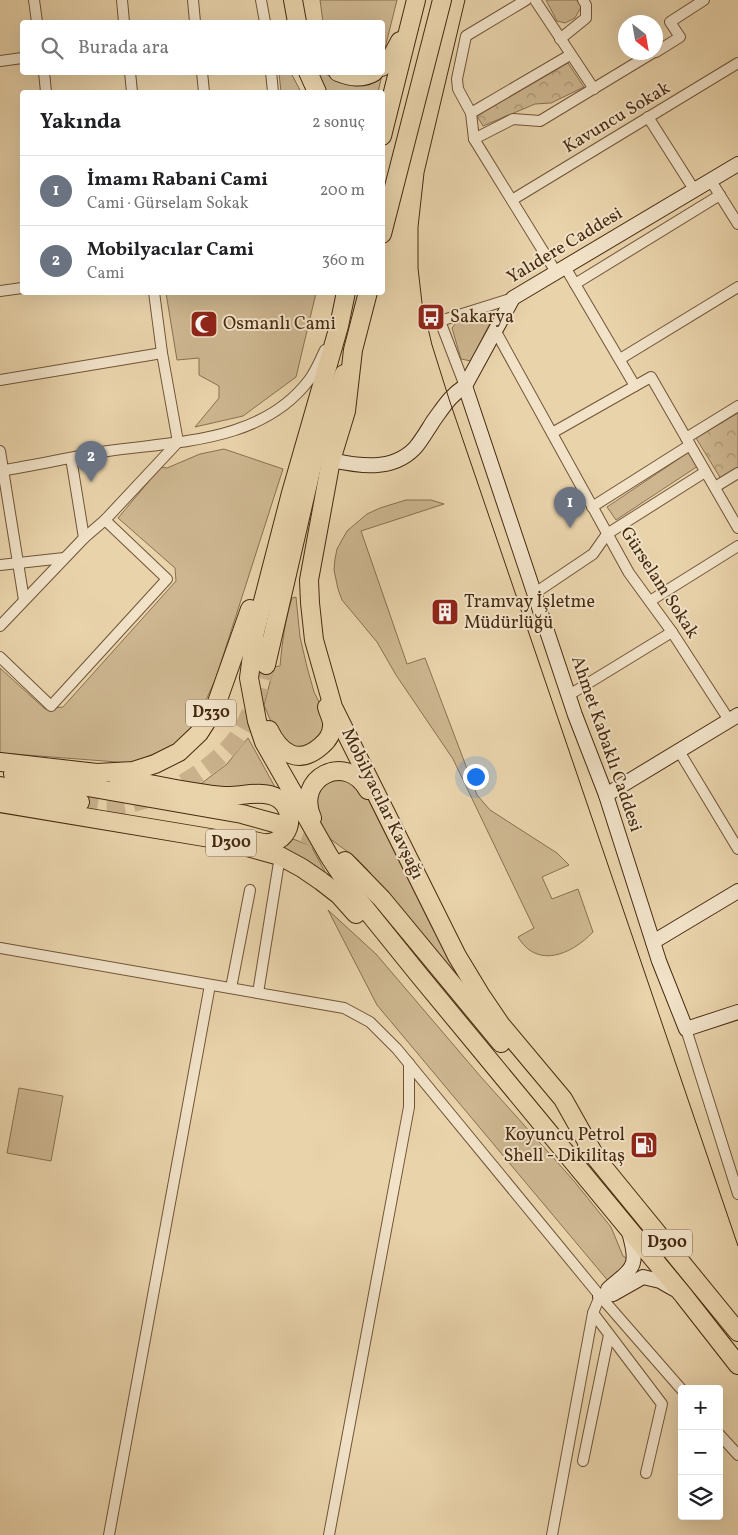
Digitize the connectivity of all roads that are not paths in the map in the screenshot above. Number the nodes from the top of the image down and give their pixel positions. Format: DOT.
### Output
graph roads {
  1 [pos="34,0"];
  2 [pos="122,0"];
  3 [pos="192,0"];
  4 [pos="261,0"];
  5 [pos="292,0"];
  6 [pos="305,0"];
  7 [pos="416,0"];
  8 [pos="442,0"];
  9 [pos="526,0"];
  10 [pos="535,0"];
  11 [pos="583,0"];
  12 [pos="704,0"];
  13 [pos="37,20"];
  14 [pos="124,20"];
  15 [pos="195,20"];
  16 [pos="265,20"];
  17 [pos="297,20"];
  18 [pos="309,20"];
  19 [pos="411,21"];
  20 [pos="560,39"];
  21 [pos="663,47"];
  22 [pos="570,55"];
  23 [pos="20,58"];
  24 [pos="642,60"];
  25 [pos="0,61"];
  26 [pos="738,63"];
  27 [pos="385,64"];
  28 [pos="44,75"];
  29 [pos="130,75"];
  30 [pos="202,75"];
  31 [pos="271,75"];
  32 [pos="309,75"];
  33 [pos="348,75"];
  34 [pos="366,75"];
  35 [pos="594,89"];
  36 [pos="46,90"];
  37 [pos="132,90"];
  38 [pos="204,90"];
  39 [pos="273,90"];
  40 [pos="316,90"];
  41 [pos="471,113"];
  42 [pos="648,117"];
  43 [pos="385,124"];
  44 [pos="474,139"];
  45 [pos="738,164"];
  46 [pos="711,181"];
  47 [pos="694,191"];
  48 [pos="720,195"];
  49 [pos="512,200"];
  50 [pos="385,222"];
  51 [pos="738,224"];
  52 [pos="561,270"];
  53 [pos="575,284"];
  54 [pos="738,287"];
  55 [pos="20,288"];
  56 [pos="0,291"];
  57 [pos="154,295"];
  58 [pos="345,295"];
  59 [pos="367,295"];
  60 [pos="513,298"];
  61 [pos="339,326"];
  62 [pos="494,330"];
  63 [pos="353,350"];
  64 [pos="162,353"];
  65 [pos="620,359"];
  66 [pos="0,380"];
  67 [pos="465,386"];
  68 [pos="636,386"];
  69 [pos="738,406"];
  70 [pos="552,433"];
  71 [pos="178,442"];
  72 [pos="688,442"];
  73 [pos="0,451"];
  74 [pos="71,458"];
  75 [pos="331,460"];
  76 [pos="1,471"];
  77 [pos="706,472"];
  78 [pos="738,473"];
  79 [pos="715,487"];
  80 [pos="291,493"];
  81 [pos="592,507"];
  82 [pos="105,520"];
  83 [pos="738,528"];
  84 [pos="608,534"];
  85 [pos="84,538"];
  86 [pos="738,546"];
  87 [pos="64,558"];
  88 [pos="18,563"];
  89 [pos="0,565"];
  90 [pos="535,593"];
  91 [pos="24,600"];
  92 [pos="650,601"];
  93 [pos="0,626"];
  94 [pos="672,632"];
  95 [pos="0,657"];
  96 [pos="320,662"];
  97 [pos="266,666"];
  98 [pos="568,695"];
  99 [pos="253,698"];
  100 [pos="734,718"];
  101 [pos="679,751"];
  102 [pos="0,762"];
  103 [pos="61,768"];
  104 [pos="0,772"];
  105 [pos="0,786"];
  106 [pos="606,795"];
  107 [pos="80,802"];
  108 [pos="5,806"];
  109 [pos="278,824"];
  110 [pos="398,834"];
  111 [pos="222,840"];
  112 [pos="738,849"];
  113 [pos="280,856"];
  114 [pos="337,858"];
  115 [pos="250,890"];
  116 [pos="738,891"];
  117 [pos="653,942"];
  118 [pos="0,948"];
  119 [pos="419,975"];
  120 [pos="210,985"];
  121 [pos="231,988"];
  122 [pos="258,993"];
  123 [pos="738,1012"];
  124 [pos="686,1029"];
  125 [pos="409,1063"];
  126 [pos="595,1156"];
  127 [pos="738,1194"];
  128 [pos="628,1229"];
  129 [pos="600,1296"];
  130 [pos="684,1296"];
  131 [pos="592,1313"];
  132 [pos="738,1332"];
  133 [pos="609,1335"];
  134 [pos="738,1365"];
  135 [pos="678,1385"];
  136 [pos="723,1438"];
  137 [pos="738,1455"];
  138 [pos="584,1461"];
  139 [pos="646,1473"];
  140 [pos="109,1535"];
  141 [pos="329,1535"];
  142 [pos="552,1535"];
  1 -- 13 [label="street"];
  2 -- 14 [label="street"];
  3 -- 15 [label="street"];
  4 -- 16 [label="street"];
  5 -- 17 [label="highway"];
  6 -- 18 [label="highway"];
  7 -- 19 [label="highway"];
  8 -- 50 [label="highway"];
  9 -- 41 [label="street"];
  10 -- 20 [label="street"];
  11 -- 20 [label="street"];
  12 -- 21 [label="street"];
  19 -- 27 [label="highway"];
  19 -- 43 [label="highway"];
  20 -- 22 [label="street"];
  22 -- 35 [label="street"];
  22 -- 41 [label="street"];
  23 -- 25 [label="street"];
  24 -- 35 [label="street"];
  26 -- 42 [label="street, Kavuncu Sokak"];
  28 -- 36 [label="street"];
  29 -- 37 [label="street"];
  30 -- 38 [label="street"];
  31 -- 39 [label="street"];
  32 -- 40 [label="highway"];
  33 -- 34 [label="highway"];
  35 -- 44 [label="street"];
  41 -- 44 [label="street"];
  42 -- 47 [label="street"];
  42 -- 49 [label="street, Kavuncu Sokak"];
  44 -- 49 [label="street"];
  45 -- 46 [label="street, Yalıdere Caddesi"];
  46 -- 47 [label="street, Yalıdere Caddesi"];
  46 -- 48 [label="street"];
  47 -- 52 [label="street, Yalıdere Caddesi"];
  48 -- 51 [label="street"];
  48 -- 53 [label="street"];
  49 -- 52 [label="street"];
  52 -- 53 [label="street"];
  52 -- 60 [label="street, Yalıdere Caddesi"];
  53 -- 65 [label="street"];
  54 -- 65 [label="street"];
  55 -- 56 [label="street"];
  57 -- 64 [label="street"];
  58 -- 61 [label="highway, D330"];
  59 -- 63 [label="highway"];
  60 -- 62 [label="street, Yalıdere Caddesi"];
  60 -- 67 [label="street"];
  61 -- 71 [label="street"];
  61 -- 80 [label="highway, D330"];
  62 -- 67 [label="street, Yalıdere Caddesi"];
  62 -- 70 [label="street, Gürselam Sokak"];
  63 -- 75 [label="highway, Mobilyacılar Kavşağı"];
  63 -- 97 [label="highway"];
  64 -- 66 [label="street"];
  64 -- 71 [label="street"];
  65 -- 68 [label="street"];
  67 -- 75 [label="street, Yalıdere Caddesi"];
  67 -- 90 [label="street, Ahmet Kabaklı Caddesi"];
  68 -- 70 [label="street"];
  68 -- 72 [label="street"];
  69 -- 72 [label="street"];
  70 -- 81 [label="street, Gürselam Sokak"];
  71 -- 74 [label="street"];
  71 -- 82 [label="street"];
  72 -- 77 [label="street"];
  72 -- 81 [label="street"];
  73 -- 76 [label="street"];
  74 -- 76 [label="street"];
  74 -- 85 [label="street"];
  75 -- 96 [label="highway, Mobilyacılar Kavşağı"];
  76 -- 88 [label="street"];
  77 -- 79 [label="street"];
  77 -- 84 [label="street"];
  78 -- 79 [label="street"];
  79 -- 83 [label="street"];
  80 -- 99 [label="highway"];
  80 -- 103 [label="highway, D330"];
  81 -- 84 [label="street, Gürselam Sokak"];
  82 -- 85 [label="street"];
  82 -- 95 [label="street"];
  84 -- 90 [label="street"];
  84 -- 92 [label="street, Gürselam Sokak"];
  85 -- 87 [label="street"];
  86 -- 92 [label="street"];
  87 -- 88 [label="street"];
  87 -- 91 [label="street"];
  88 -- 89 [label="street"];
  88 -- 91 [label="street"];
  90 -- 98 [label="street, Ahmet Kabaklı Caddesi"];
  91 -- 93 [label="street"];
  92 -- 94 [label="street, Gürselam Sokak"];
  94 -- 98 [label="street"];
  94 -- 100 [label="street, Gürselam Sokak"];
  96 -- 99 [label="highway"];
  96 -- 110 [label="highway, Mobilyacılar Kavşağı"];
  98 -- 106 [label="street, Ahmet Kabaklı Caddesi"];
  99 -- 114 [label="highway"];
  100 -- 101 [label="street"];
  101 -- 106 [label="street"];
  101 -- 112 [label="street"];
  102 -- 103 [label="highway, D330"];
  103 -- 111 [label="highway"];
  104 -- 109 [label="highway, D300"];
  105 -- 107 [label="highway"];
  106 -- 117 [label="street, Ahmet Kabaklı Caddesi"];
  108 -- 111 [label="highway, D300"];
  110 -- 114 [label="highway"];
  110 -- 126 [label="highway, Mobilyacılar Kavşağı"];
  111 -- 113 [label="highway, D300"];
  113 -- 119 [label="highway, D300"];
  113 -- 122 [label="street"];
  114 -- 119 [label="highway"];
  114 -- 126 [label="highway, D300"];
  115 -- 121 [label="street"];
  116 -- 117 [label="street"];
  117 -- 124 [label="street, Ahmet Kabaklı Caddesi"];
  118 -- 120 [label="street"];
  119 -- 128 [label="highway, D300"];
  120 -- 121 [label="street"];
  120 -- 140 [label="street"];
  121 -- 122 [label="street"];
  122 -- 125 [label="street"];
  123 -- 124 [label="street"];
  124 -- 127 [label="street"];
  125 -- 129 [label="street"];
  125 -- 141 [label="street"];
  126 -- 132 [label="highway, D300"];
  128 -- 129 [label="street"];
  128 -- 130 [label="highway, D300"];
  129 -- 130 [label="street"];
  129 -- 131 [label="street"];
  129 -- 135 [label="street"];
  130 -- 134 [label="highway, D300"];
  131 -- 133 [label="street"];
  131 -- 142 [label="street"];
  133 -- 138 [label="street"];
  133 -- 139 [label="street"];
  136 -- 137 [label="street"];
}
